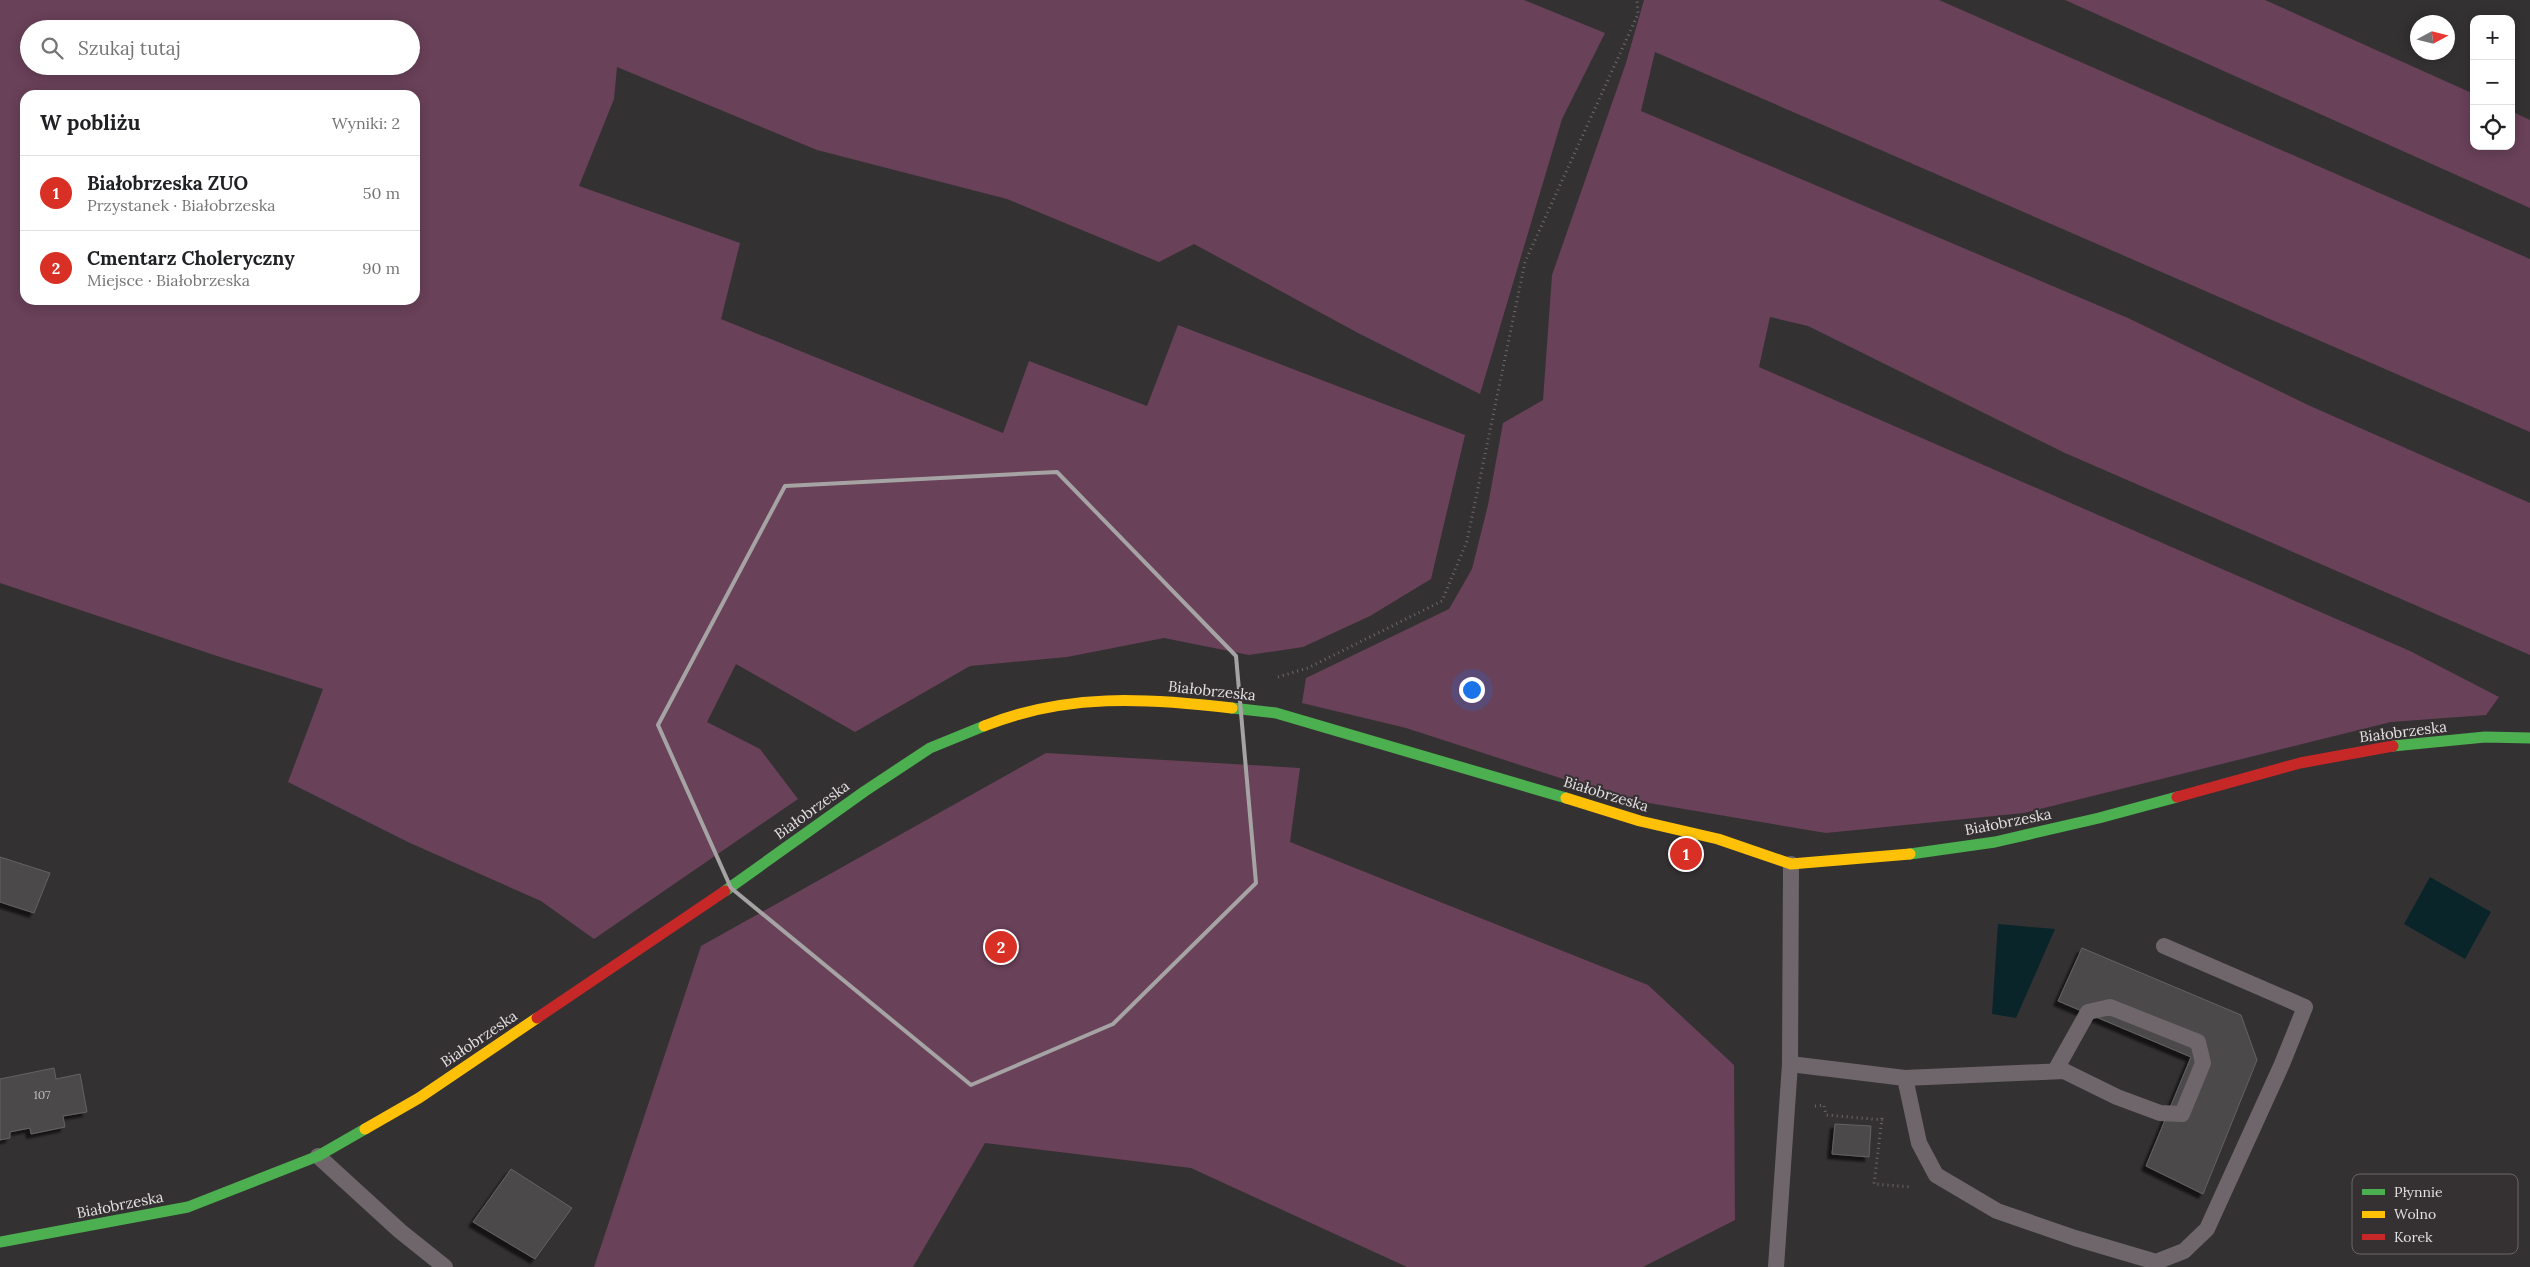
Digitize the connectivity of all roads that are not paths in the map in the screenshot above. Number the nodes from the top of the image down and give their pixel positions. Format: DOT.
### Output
graph roads {
  1 [pos="2530,738"];
  2 [pos="1791,864"];
  3 [pos="2164,946"];
  4 [pos="1790,1064"];
  5 [pos="2055,1070"];
  6 [pos="1906,1078"];
  7 [pos="318,1156"];
  8 [pos="0,1242"];
  9 [pos="445,1267"];
  10 [pos="1776,1267"];
  1 -- 2 [label="street, Białobrzeska"];
  2 -- 4 [label="lane"];
  2 -- 7 [label="street, Białobrzeska"];
  3 -- 6 [label="lane"];
  4 -- 6 [label="lane"];
  4 -- 10 [label="lane"];
  5 -- 5 [label="lane"];
  5 -- 6 [label="lane"];
  7 -- 8 [label="street, Białobrzeska"];
  7 -- 9 [label="lane"];
}
